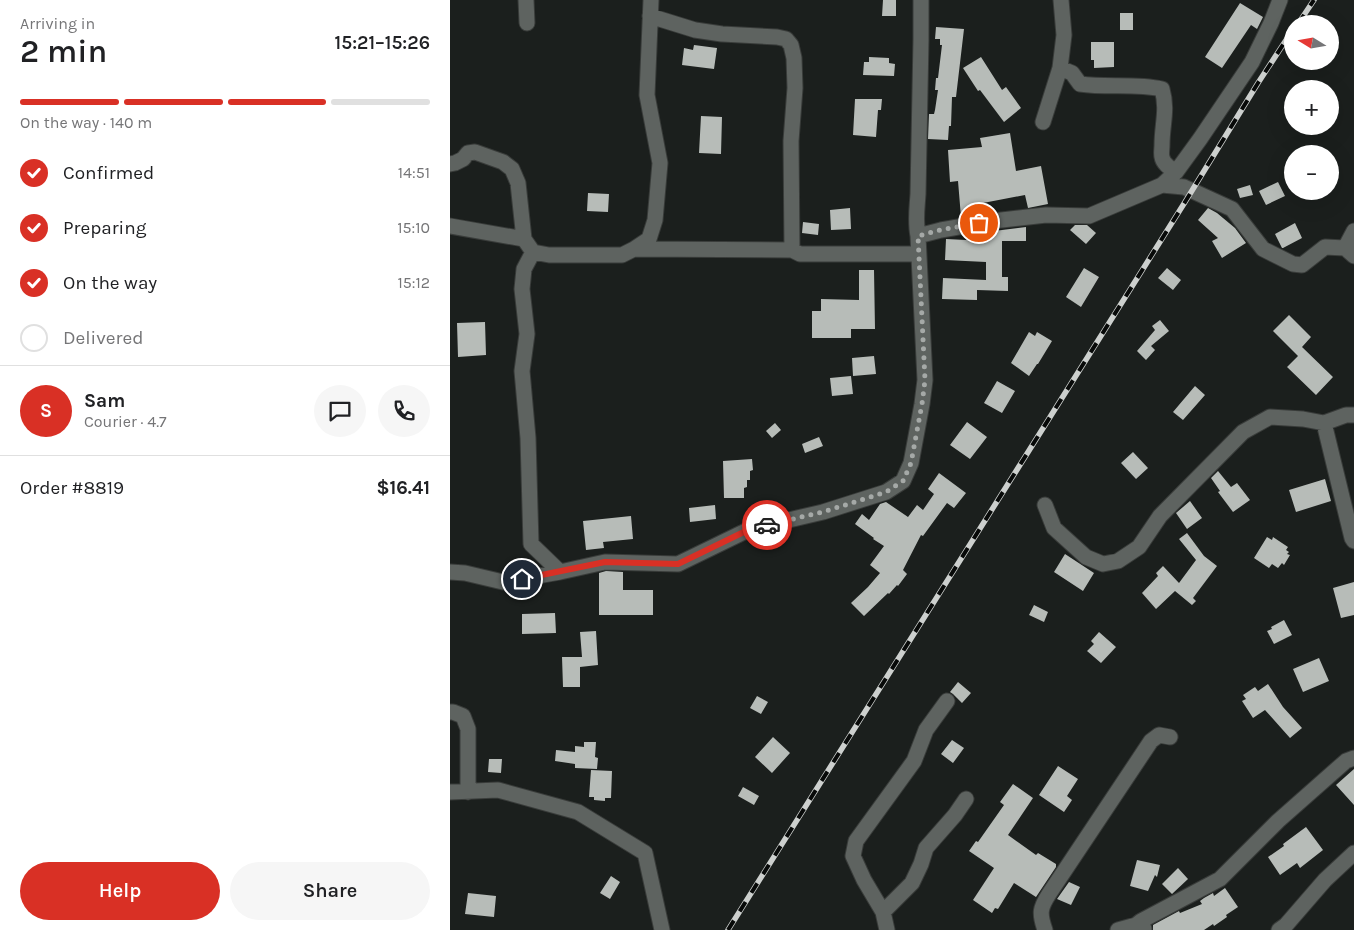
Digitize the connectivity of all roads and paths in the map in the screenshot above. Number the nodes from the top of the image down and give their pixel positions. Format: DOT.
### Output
graph roads {
  1 [pos="526,0"];
  2 [pos="651,0"];
  3 [pos="921,0"];
  4 [pos="1061,0"];
  5 [pos="1280,0"];
  6 [pos="650,16"];
  7 [pos="527,22"];
  8 [pos="1060,68"];
  9 [pos="1043,122"];
  10 [pos="450,164"];
  11 [pos="1176,172"];
  12 [pos="1162,186"];
  13 [pos="450,226"];
  14 [pos="1354,231"];
  15 [pos="918,236"];
  16 [pos="529,245"];
  17 [pos="634,250"];
  18 [pos="792,250"];
  19 [pos="1350,252"];
  20 [pos="918,254"];
  21 [pos="1354,415"];
  22 [pos="1324,423"];
  23 [pos="1045,505"];
  24 [pos="1354,540"];
  25 [pos="450,572"];
  26 [pos="560,572"];
  27 [pos="947,701"];
  28 [pos="450,712"];
  29 [pos="1170,737"];
  30 [pos="1354,758"];
  31 [pos="450,792"];
  32 [pos="468,792"];
  33 [pos="966,799"];
  34 [pos="1354,854"];
  35 [pos="883,912"];
  36 [pos="1142,926"];
  37 [pos="662,930"];
  38 [pos="887,930"];
  39 [pos="1045,930"];
  40 [pos="1118,930"];
  41 [pos="1279,930"];
  1 -- 7 [label="street"];
  2 -- 6 [label="street"];
  3 -- 15 [label="street"];
  4 -- 8 [label="street"];
  5 -- 11 [label="street"];
  6 -- 17 [label="street"];
  6 -- 18 [label="street"];
  8 -- 9 [label="street"];
  8 -- 11 [label="street"];
  10 -- 16 [label="street"];
  11 -- 12 [label="street"];
  12 -- 15 [label="street"];
  12 -- 19 [label="street"];
  13 -- 16 [label="street"];
  14 -- 19 [label="street"];
  15 -- 20 [label="street"];
  16 -- 17 [label="street"];
  16 -- 26 [label="street"];
  17 -- 18 [label="street"];
  18 -- 20 [label="street"];
  20 -- 26 [label="street"];
  21 -- 22 [label="street"];
  22 -- 23 [label="street"];
  22 -- 24 [label="street"];
  25 -- 26 [label="street"];
  27 -- 35 [label="street"];
  28 -- 32 [label="street"];
  29 -- 39 [label="street"];
  30 -- 36 [label="street"];
  31 -- 32 [label="street"];
  32 -- 37 [label="street"];
  33 -- 35 [label="street"];
  34 -- 41 [label="street"];
  35 -- 38 [label="street"];
  36 -- 40 [label="street"];
}
